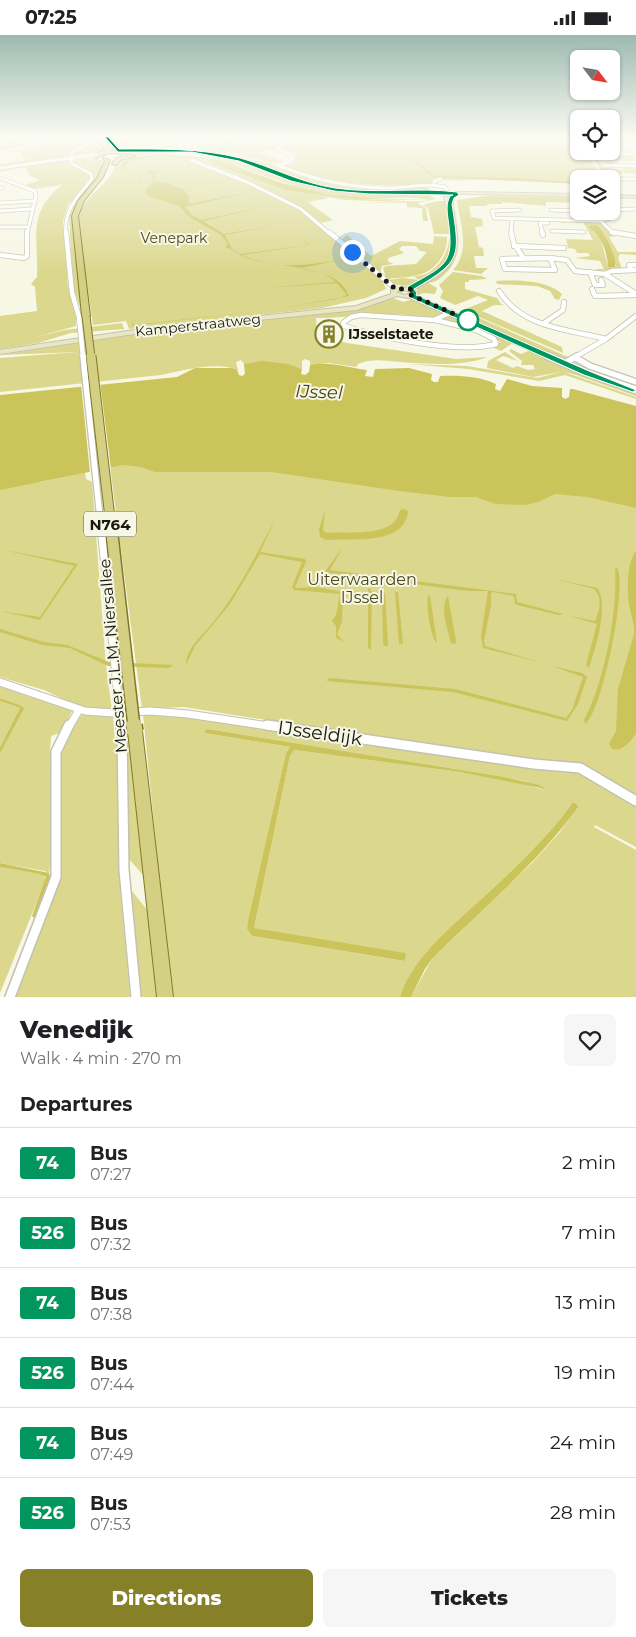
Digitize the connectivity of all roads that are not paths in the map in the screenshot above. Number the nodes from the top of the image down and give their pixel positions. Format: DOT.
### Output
graph roads {
  1 [pos="12,183"];
  2 [pos="89,183"];
  3 [pos="95,183"];
  4 [pos="101,183"];
  5 [pos="248,183"];
  6 [pos="300,183"];
  7 [pos="306,183"];
  8 [pos="341,183"];
  9 [pos="434,185"];
  10 [pos="490,193"];
  11 [pos="523,193"];
  12 [pos="439,194"];
  13 [pos="570,194"];
  14 [pos="451,195"];
  15 [pos="516,195"];
  16 [pos="570,195"];
  17 [pos="620,196"];
  18 [pos="636,196"];
  19 [pos="35,201"];
  20 [pos="0,203"];
  21 [pos="548,206"];
  22 [pos="488,207"];
  23 [pos="31,209"];
  24 [pos="636,209"];
  25 [pos="520,210"];
  26 [pos="551,210"];
  27 [pos="561,210"];
  28 [pos="570,210"];
  29 [pos="620,210"];
  30 [pos="0,211"];
  31 [pos="76,211"];
  32 [pos="492,211"];
  33 [pos="504,211"];
  34 [pos="506,218"];
  35 [pos="554,218"];
  36 [pos="512,219"];
  37 [pos="604,220"];
  38 [pos="601,221"];
  39 [pos="548,222"];
  40 [pos="0,227"];
  41 [pos="27,227"];
  42 [pos="552,231"];
  43 [pos="584,232"];
  44 [pos="634,236"];
  45 [pos="636,241"];
  46 [pos="514,246"];
  47 [pos="526,246"];
  48 [pos="564,248"];
  49 [pos="528,253"];
  50 [pos="0,255"];
  51 [pos="522,257"];
  52 [pos="512,258"];
  53 [pos="550,258"];
  54 [pos="636,265"];
  55 [pos="516,269"];
  56 [pos="634,270"];
  57 [pos="590,272"];
  58 [pos="605,274"];
  59 [pos="601,280"];
  60 [pos="592,289"];
  61 [pos="499,291"];
  62 [pos="396,292"];
  63 [pos="410,292"];
  64 [pos="636,295"];
  65 [pos="564,302"];
  66 [pos="451,312"];
  67 [pos="636,316"];
  68 [pos="82,317"];
  69 [pos="435,320"];
  70 [pos="544,323"];
  71 [pos="606,339"];
  72 [pos="0,353"];
  73 [pos="576,358"];
  74 [pos="565,363"];
  75 [pos="636,382"];
  76 [pos="636,390"];
  77 [pos="0,682"];
  78 [pos="79,710"];
  79 [pos="128,732"];
  80 [pos="636,801"];
  81 [pos="10,997"];
  82 [pos="136,997"];
  83 [pos="165,997"];
  1 -- 19 [label="street"];
  2 -- 68 [label="street, Meester J.L.M. Niersallee"];
  3 -- 31 [label="main road"];
  4 -- 31 [label="main road"];
  5 -- 62 [label="street"];
  6 -- 12 [label="main road"];
  7 -- 12 [label="main road"];
  8 -- 9 [label="street"];
  9 -- 14 [label="street"];
  10 -- 11 [label="main road"];
  10 -- 14 [label="main road"];
  10 -- 15 [label="main road"];
  11 -- 13 [label="main road"];
  11 -- 15 [label="street"];
  12 -- 14 [label="main road"];
  14 -- 63 [label="main road"];
  15 -- 16 [label="main road"];
  17 -- 18 [label="main road"];
  19 -- 20 [label="street"];
  19 -- 23 [label="street"];
  21 -- 26 [label="street"];
  22 -- 32 [label="street"];
  23 -- 30 [label="street"];
  23 -- 41 [label="street"];
  24 -- 29 [label="street"];
  25 -- 33 [label="street"];
  26 -- 27 [label="street"];
  26 -- 35 [label="street"];
  27 -- 28 [label="street"];
  27 -- 35 [label="street"];
  31 -- 68 [label="main road, Meester J.L.M. Niersallee / N764"];
  32 -- 33 [label="street"];
  32 -- 34 [label="street"];
  33 -- 34 [label="street"];
  34 -- 36 [label="street"];
  35 -- 38 [label="street"];
  35 -- 39 [label="street"];
  36 -- 39 [label="street"];
  36 -- 46 [label="street"];
  37 -- 38 [label="street"];
  38 -- 44 [label="street"];
  39 -- 42 [label="street"];
  39 -- 42 [label="street"];
  40 -- 41 [label="street"];
  41 -- 50 [label="street"];
  42 -- 43 [label="street"];
  44 -- 45 [label="street"];
  46 -- 47 [label="street"];
  46 -- 51 [label="street"];
  47 -- 48 [label="street"];
  47 -- 49 [label="street"];
  51 -- 52 [label="street"];
  51 -- 53 [label="street"];
  52 -- 55 [label="street"];
  52 -- 55 [label="street"];
  53 -- 55 [label="street"];
  53 -- 57 [label="street"];
  54 -- 56 [label="street"];
  56 -- 58 [label="street"];
  57 -- 58 [label="street"];
  57 -- 59 [label="street"];
  58 -- 64 [label="street"];
  60 -- 64 [label="street"];
  61 -- 70 [label="street"];
  62 -- 63 [label="main road, Kamperstraatweg"];
  62 -- 72 [label="main road, Kamperstraatweg"];
  63 -- 66 [label="street"];
  65 -- 70 [label="street"];
  66 -- 69 [label="street"];
  66 -- 74 [label="street"];
  67 -- 71 [label="street"];
  68 -- 79 [label="main road, Meester J.L.M. Niersallee / N764, bridge"];
  69 -- 69 [label="street"];
  70 -- 71 [label="street"];
  71 -- 73 [label="street"];
  73 -- 74 [label="street"];
  73 -- 75 [label="street"];
  74 -- 76 [label="street"];
  77 -- 78 [label="street, IJsseldijk"];
  78 -- 80 [label="street, IJsseldijk"];
  78 -- 81 [label="street"];
  79 -- 82 [label="street, Meester J.L.M. Niersallee"];
  79 -- 83 [label="main road, Meester J.L.M. Niersallee / N764"];
}
